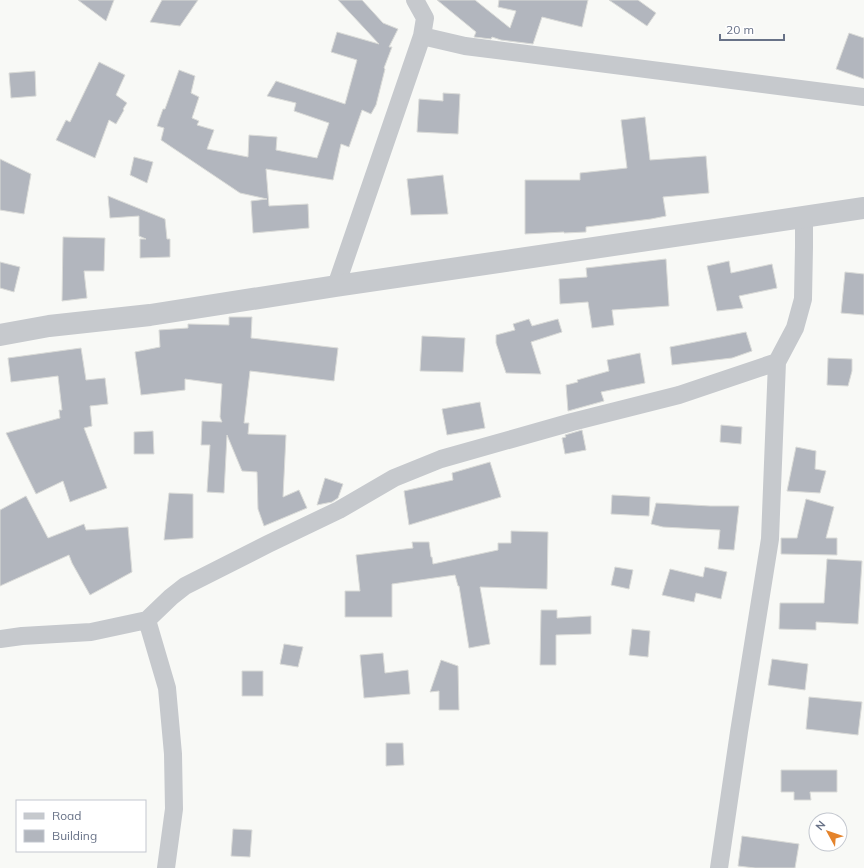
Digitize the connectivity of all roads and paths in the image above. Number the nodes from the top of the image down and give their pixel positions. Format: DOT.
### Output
graph roads {
  1 [pos="415,0"];
  2 [pos="422,36"];
  3 [pos="864,97"];
  4 [pos="864,208"];
  5 [pos="804,217"];
  6 [pos="336,286"];
  7 [pos="0,336"];
  8 [pos="777,362"];
  9 [pos="147,620"];
  10 [pos="0,639"];
  11 [pos="166,868"];
  12 [pos="719,868"];
  1 -- 2 [label="street"];
  2 -- 3 [label="street"];
  2 -- 6 [label="street"];
  4 -- 5 [label="street"];
  5 -- 6 [label="street"];
  5 -- 8 [label="street"];
  6 -- 7 [label="street"];
  8 -- 9 [label="street"];
  8 -- 12 [label="street"];
  9 -- 10 [label="street"];
  9 -- 11 [label="street"];
}
